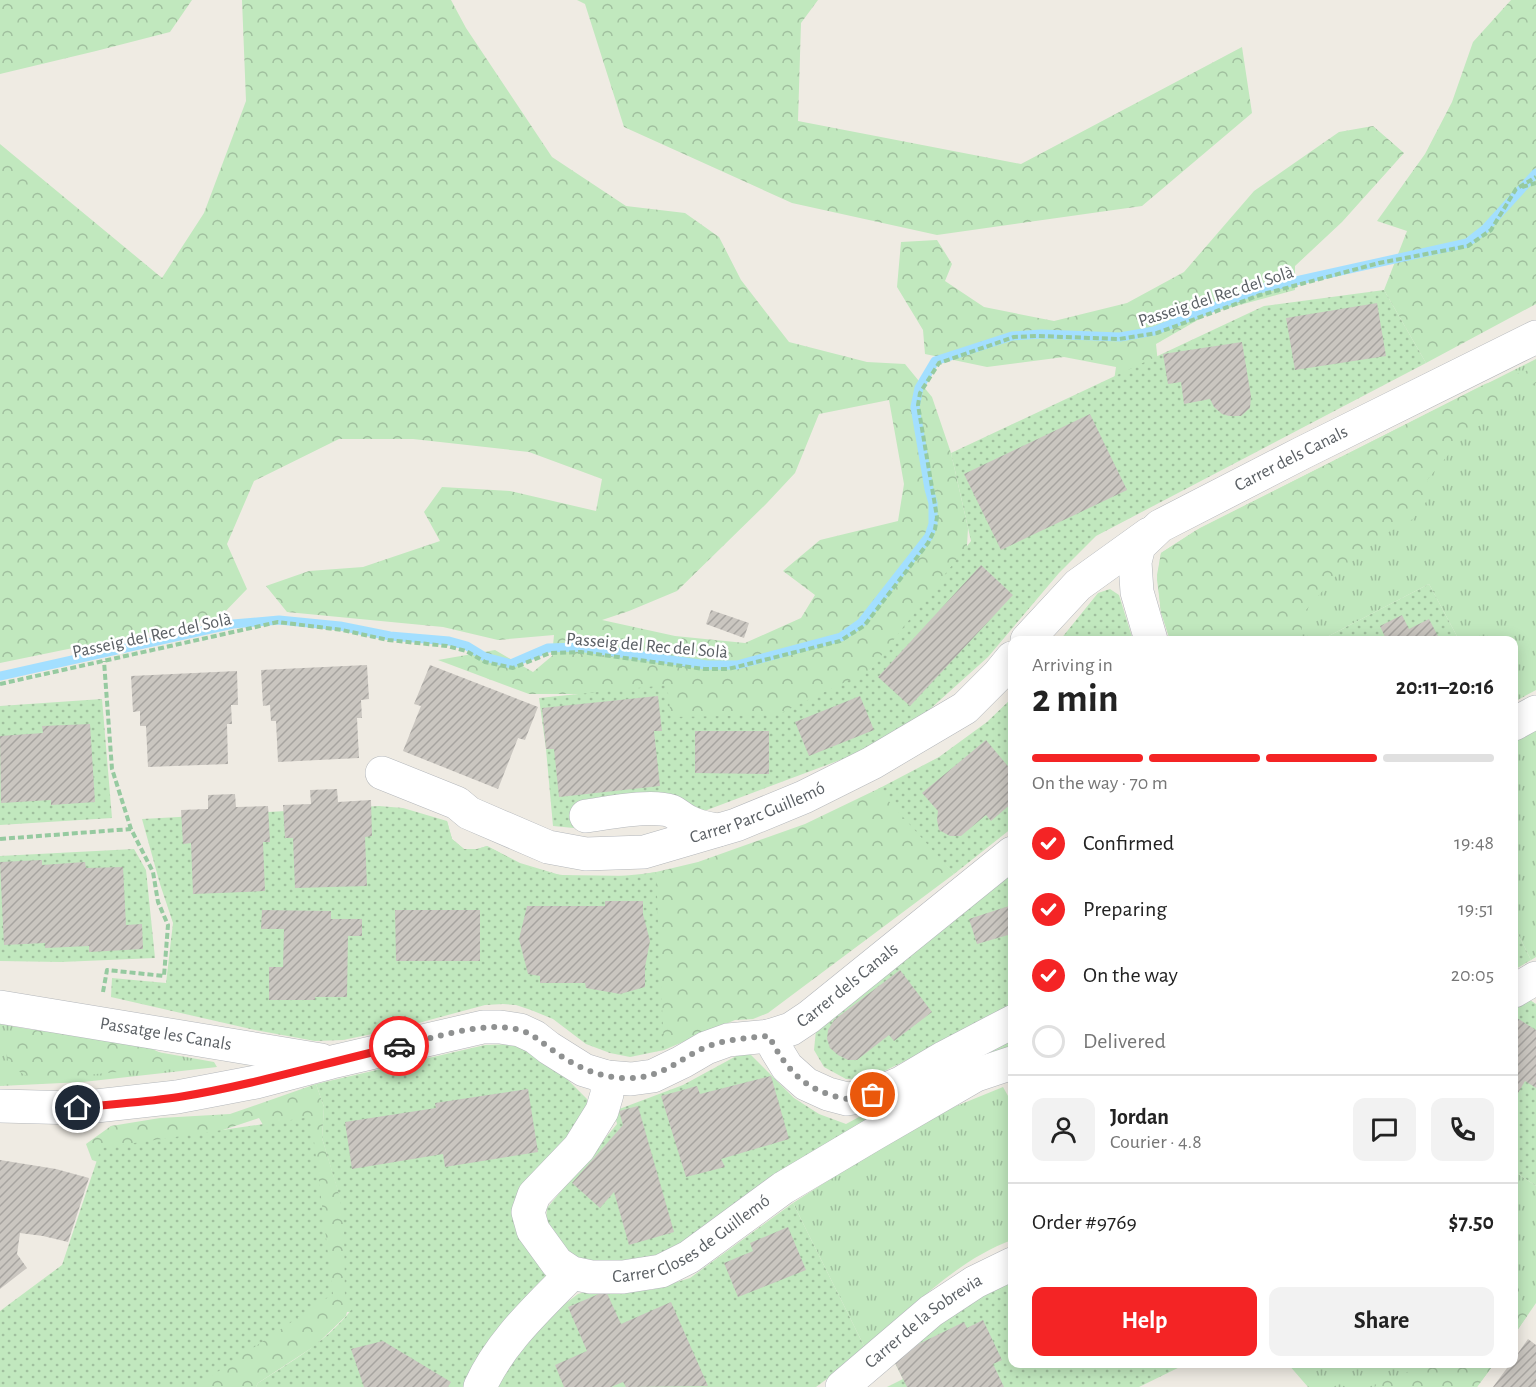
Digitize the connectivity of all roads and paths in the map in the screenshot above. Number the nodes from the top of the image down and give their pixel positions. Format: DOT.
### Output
graph roads {
  1 [pos="1536,177"];
  2 [pos="1536,183"];
  3 [pos="1516,189"];
  4 [pos="1536,337"];
  5 [pos="1160,526"];
  6 [pos="1030,636"];
  7 [pos="1150,636"];
  8 [pos="104,661"];
  9 [pos="1008,663"];
  10 [pos="0,684"];
  11 [pos="1536,712"];
  12 [pos="1518,722"];
  13 [pos="382,773"];
  14 [pos="586,816"];
  15 [pos="131,829"];
  16 [pos="718,830"];
  17 [pos="0,838"];
  18 [pos="1008,857"];
  19 [pos="1536,978"];
  20 [pos="1518,989"];
  21 [pos="0,1007"];
  22 [pos="98,1023"];
  23 [pos="1008,1024"];
  24 [pos="769,1036"];
  25 [pos="332,1062"];
  26 [pos="1008,1064"];
  27 [pos="607,1077"];
  28 [pos="0,1106"];
  29 [pos="1008,1266"];
  30 [pos="572,1273"];
  31 [pos="480,1387"];
  32 [pos="842,1387"];
  1 -- 3 [label="path, Passeig del Rec del Solà"];
  2 -- 3 [label="path"];
  3 -- 8 [label="path, Passeig del Rec del Solà"];
  4 -- 5 [label="street, Carrer dels Canals"];
  5 -- 6 [label="street"];
  5 -- 7 [label="street, Carrer dels Canals"];
  8 -- 10 [label="path, Passeig del Rec del Solà"];
  8 -- 15 [label="path"];
  9 -- 16 [label="street, Carrer Parc Guillemó"];
  11 -- 12 [label="street"];
  13 -- 16 [label="street, Carrer Parc Guillemó"];
  14 -- 16 [label="street"];
  15 -- 17 [label="path"];
  15 -- 22 [label="path"];
  18 -- 24 [label="street, Carrer dels Canals"];
  19 -- 20 [label="street"];
  21 -- 22 [label="street, Passatge les Canals"];
  22 -- 25 [label="street, Passatge les Canals"];
  23 -- 24 [label="street"];
  24 -- 27 [label="street, Carrer dels Canals"];
  25 -- 27 [label="street, Carrer dels Canals"];
  25 -- 28 [label="street, Carrer dels Canals"];
  26 -- 30 [label="street, Carrer Closes de Guillemó"];
  27 -- 30 [label="street"];
  29 -- 32 [label="street, Carrer de la Sobrevia"];
  30 -- 31 [label="street"];
}
